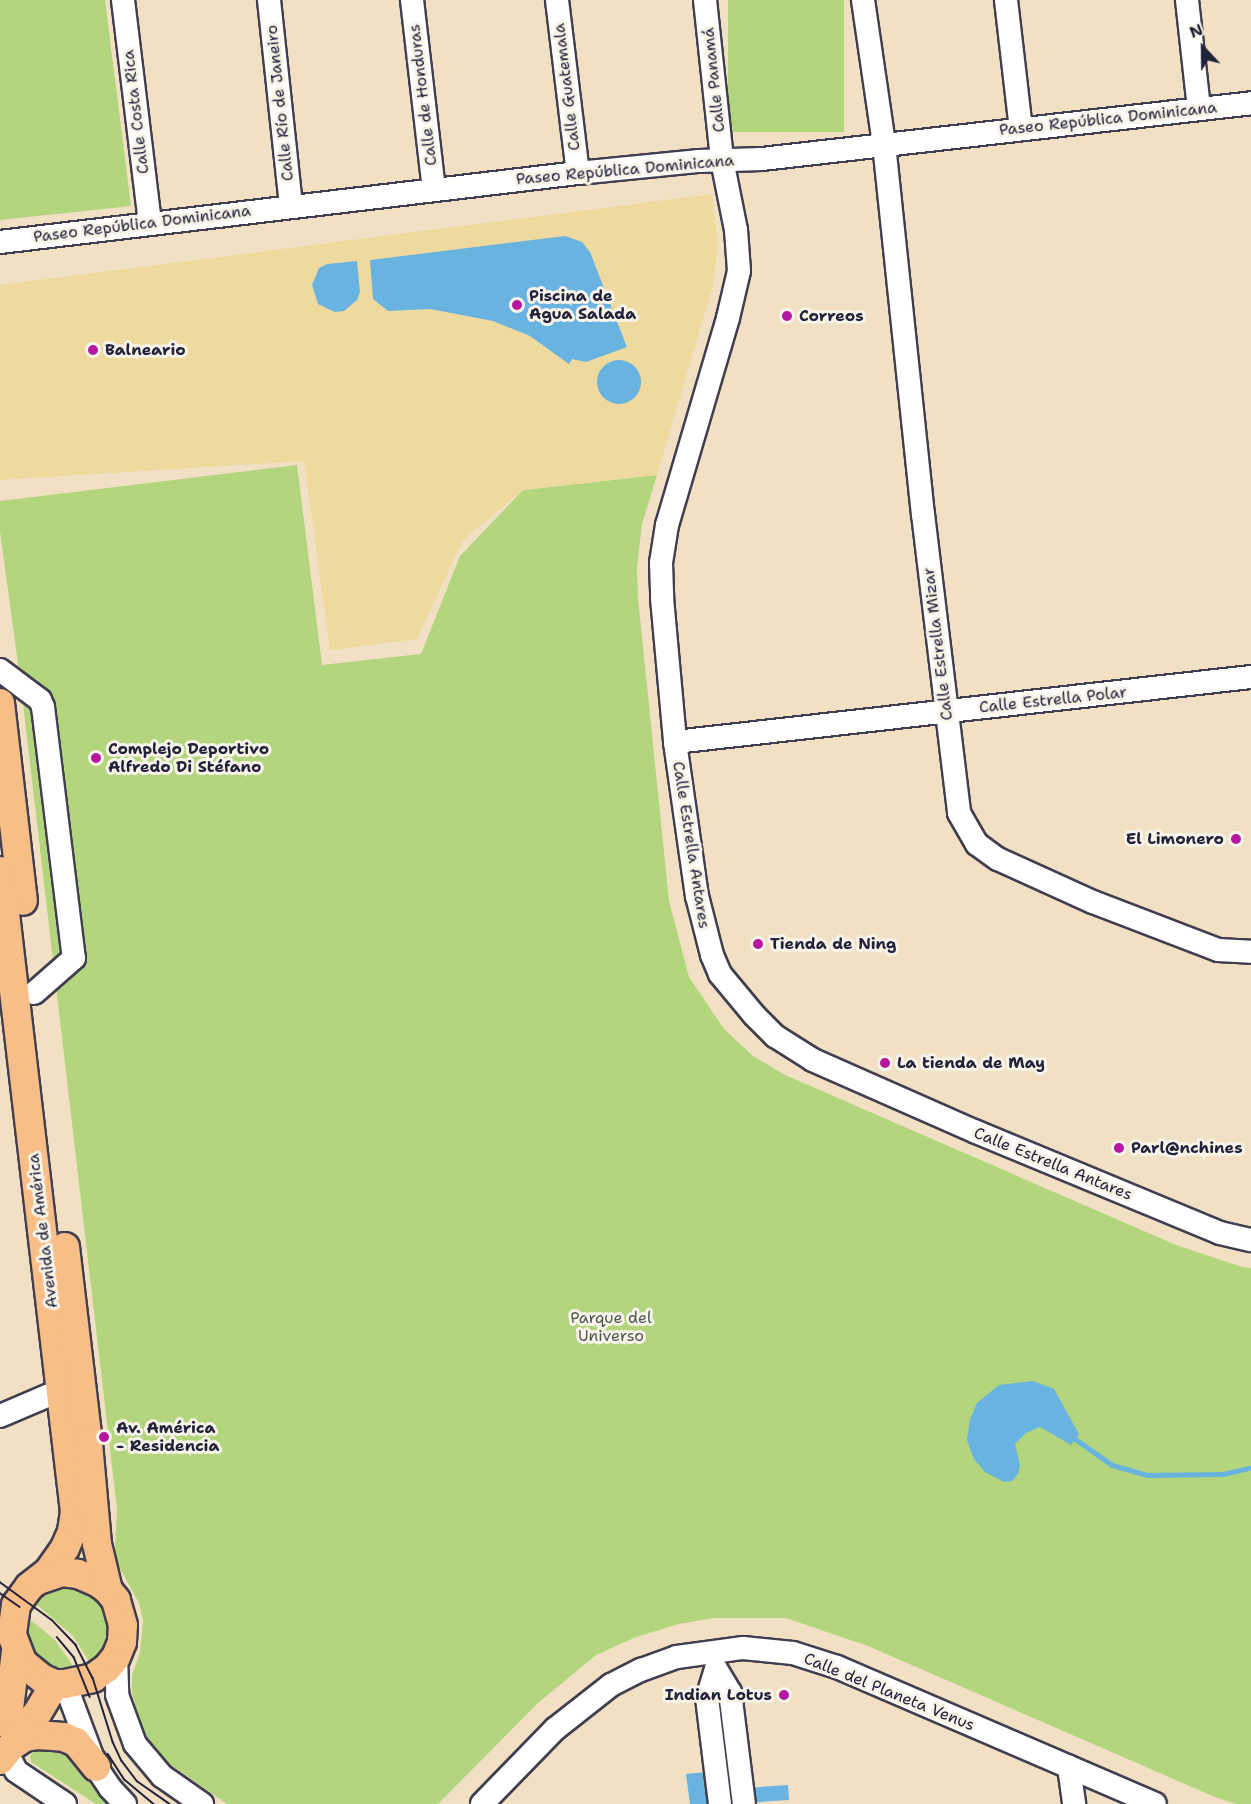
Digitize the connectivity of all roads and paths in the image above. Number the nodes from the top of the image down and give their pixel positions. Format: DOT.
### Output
graph roads {
  1 [pos="123,0"];
  2 [pos="269,0"];
  3 [pos="412,0"];
  4 [pos="556,0"];
  5 [pos="705,0"];
  6 [pos="863,0"];
  7 [pos="1006,0"];
  8 [pos="1187,0"];
  9 [pos="1251,103"];
  10 [pos="1199,108"];
  11 [pos="1021,129"];
  12 [pos="884,144"];
  13 [pos="722,160"];
  14 [pos="578,173"];
  15 [pos="434,190"];
  16 [pos="291,206"];
  17 [pos="150,223"];
  18 [pos="0,242"];
  19 [pos="0,670"];
  20 [pos="1251,677"];
  21 [pos="0,703"];
  22 [pos="946,711"];
  23 [pos="675,742"];
  24 [pos="0,872"];
  25 [pos="1251,952"];
  26 [pos="19,977"];
  27 [pos="1251,1240"];
  28 [pos="61,1390"];
  29 [pos="0,1416"];
  30 [pos="39,1580"];
  31 [pos="108,1590"];
  32 [pos="16,1651"];
  33 [pos="116,1657"];
  34 [pos="60,1684"];
  35 [pos="5,1745"];
  36 [pos="96,1767"];
  37 [pos="1070,1767"];
  38 [pos="65,1804"];
  39 [pos="125,1804"];
  40 [pos="202,1804"];
  41 [pos="482,1804"];
  42 [pos="720,1804"];
  43 [pos="744,1804"];
  44 [pos="1074,1804"];
  45 [pos="1155,1804"];
  1 -- 17 [label="street, Calle Costa Rica"];
  2 -- 16 [label="street, Calle Río de Janeiro"];
  3 -- 15 [label="street, Calle de Honduras"];
  4 -- 14 [label="street, Calle Guatemala"];
  5 -- 13 [label="street, Calle Panamá"];
  6 -- 12 [label="street, Calle Estrella Mizar"];
  7 -- 11 [label="street"];
  8 -- 10 [label="street"];
  9 -- 10 [label="street, Paseo República Dominicana"];
  10 -- 11 [label="street, Paseo República Dominicana"];
  11 -- 12 [label="street, Paseo República Dominicana"];
  12 -- 13 [label="street, Paseo República Dominicana"];
  12 -- 22 [label="street, Calle Estrella Mizar"];
  13 -- 14 [label="street, Paseo República Dominicana"];
  13 -- 23 [label="street, Calle Estrella Antares"];
  14 -- 15 [label="street, Paseo República Dominicana"];
  15 -- 16 [label="street, Paseo República Dominicana"];
  16 -- 17 [label="street, Paseo República Dominicana"];
  17 -- 18 [label="street, Paseo República Dominicana"];
  19 -- 26 [label="street"];
  20 -- 22 [label="street, Calle Estrella Polar"];
  21 -- 26 [label="main road, Avenida de América"];
  22 -- 23 [label="street, Calle Estrella Polar"];
  22 -- 25 [label="street, Calle Estrella Mizar"];
  23 -- 27 [label="street, Calle Estrella Antares"];
  24 -- 26 [label="main road, Avenida de América"];
  26 -- 28 [label="main road, Avenida de América"];
  26 -- 31 [label="main road, Avenida de América"];
  28 -- 29 [label="street"];
  28 -- 30 [label="main road, Avenida de América"];
  30 -- 31 [label="main road"];
  30 -- 32 [label="main road, Avenida de América"];
  31 -- 33 [label="main road, Avenida de América"];
  32 -- 34 [label="main road"];
  32 -- 35 [label="main road, Avenida de América"];
  33 -- 34 [label="main road"];
  33 -- 40 [label="street"];
  34 -- 35 [label="main road"];
  34 -- 36 [label="street"];
  35 -- 36 [label="main road"];
  35 -- 38 [label="street"];
  36 -- 39 [label="street"];
  37 -- 41 [label="street, Calle del Planeta Venus"];
  37 -- 44 [label="street"];
  37 -- 45 [label="street, Calle del Planeta Venus"];
  42 -- 43 [label="street"];
}
